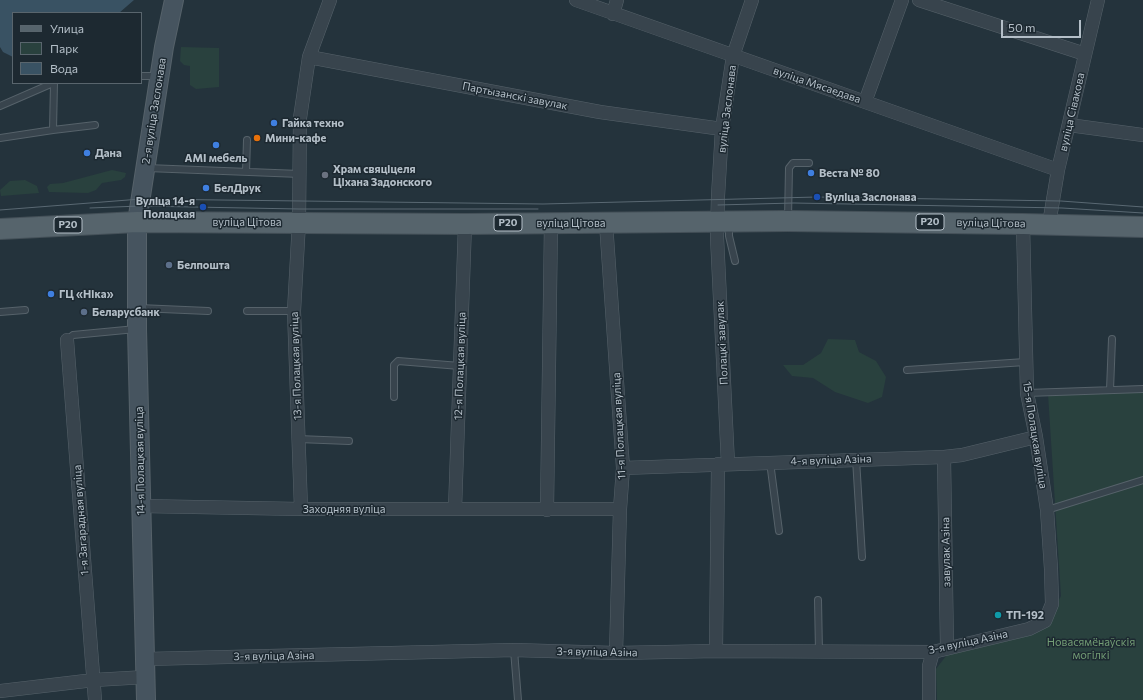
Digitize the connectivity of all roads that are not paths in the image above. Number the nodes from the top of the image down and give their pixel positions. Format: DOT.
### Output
graph roads {
  1 [pos="174,0"];
  2 [pos="330,0"];
  3 [pos="576,0"];
  4 [pos="617,0"];
  5 [pos="752,0"];
  6 [pos="902,0"];
  7 [pos="919,0"];
  8 [pos="1098,0"];
  9 [pos="613,14"];
  10 [pos="1085,54"];
  11 [pos="733,56"];
  12 [pos="309,57"];
  13 [pos="142,76"];
  14 [pos="161,76"];
  15 [pos="52,84"];
  16 [pos="54,84"];
  17 [pos="865,102"];
  18 [pos="0,106"];
  19 [pos="95,125"];
  20 [pos="1069,125"];
  21 [pos="722,129"];
  22 [pos="53,130"];
  23 [pos="1143,135"];
  24 [pos="0,138"];
  25 [pos="247,140"];
  26 [pos="809,163"];
  27 [pos="145,168"];
  28 [pos="1058,170"];
  29 [pos="246,172"];
  30 [pos="300,174"];
  31 [pos="788,220"];
  32 [pos="137,222"];
  33 [pos="299,222"];
  34 [pos="723,222"];
  35 [pos="551,223"];
  36 [pos="606,223"];
  37 [pos="465,224"];
  38 [pos="1023,224"];
  39 [pos="1049,224"];
  40 [pos="1143,228"];
  41 [pos="0,229"];
  42 [pos="735,262"];
  43 [pos="137,308"];
  44 [pos="25,310"];
  45 [pos="208,311"];
  46 [pos="247,311"];
  47 [pos="294,311"];
  48 [pos="0,312"];
  49 [pos="137,329"];
  50 [pos="1112,339"];
  51 [pos="67,340"];
  52 [pos="1025,362"];
  53 [pos="460,366"];
  54 [pos="907,370"];
  55 [pos="1143,389"];
  56 [pos="1110,390"];
  57 [pos="1027,394"];
  58 [pos="394,397"];
  59 [pos="1036,436"];
  60 [pos="298,439"];
  61 [pos="349,441"];
  62 [pos="944,457"];
  63 [pos="856,459"];
  64 [pos="770,462"];
  65 [pos="723,464"];
  66 [pos="623,468"];
  67 [pos="1143,480"];
  68 [pos="141,506"];
  69 [pos="301,509"];
  70 [pos="455,509"];
  71 [pos="620,509"];
  72 [pos="547,510"];
  73 [pos="1047,510"];
  74 [pos="779,531"];
  75 [pos="862,557"];
  76 [pos="818,600"];
  77 [pos="1045,621"];
  78 [pos="948,647"];
  79 [pos="514,650"];
  80 [pos="716,651"];
  81 [pos="819,652"];
  82 [pos="933,652"];
  83 [pos="616,653"];
  84 [pos="146,659"];
  85 [pos="146,677"];
  86 [pos="94,680"];
  87 [pos="0,691"];
  88 [pos="95,700"];
  89 [pos="146,700"];
  90 [pos="518,700"];
  91 [pos="930,700"];
  1 -- 14 [label="main road, 2-я вуліца Заслонава"];
  2 -- 12 [label="street, 13-я Полацкая вуліца"];
  3 -- 9 [label="street, вуліца Мясаедава"];
  4 -- 9 [label="street"];
  5 -- 11 [label="street, вуліца Заслонава"];
  6 -- 17 [label="street"];
  7 -- 10 [label="street"];
  8 -- 10 [label="street, вуліца Сівакова"];
  9 -- 11 [label="street, вуліца Мясаедава"];
  10 -- 20 [label="street, вуліца Сівакова"];
  11 -- 17 [label="street, вуліца Мясаедава"];
  11 -- 21 [label="street, вуліца Заслонава"];
  12 -- 21 [label="street, Партызанскі завулак"];
  12 -- 30 [label="street, 13-я Полацкая вуліца"];
  13 -- 14 [label="lane"];
  14 -- 27 [label="main road, 2-я вуліца Заслонава"];
  15 -- 18 [label="lane"];
  16 -- 22 [label="lane"];
  17 -- 28 [label="street, вуліца Мясаедава"];
  19 -- 22 [label="lane"];
  20 -- 23 [label="street"];
  20 -- 28 [label="street, вуліца Сівакова"];
  21 -- 34 [label="street, вуліца Заслонава"];
  22 -- 24 [label="lane"];
  25 -- 29 [label="lane"];
  26 -- 31 [label="lane"];
  27 -- 29 [label="lane"];
  27 -- 32 [label="main road, 2-я вуліца Заслонава"];
  28 -- 39 [label="street, вуліца Сівакова"];
  29 -- 30 [label="lane"];
  30 -- 33 [label="street, 13-я Полацкая вуліца"];
  31 -- 34 [label="main road, вуліца Цітова / Р20"];
  31 -- 38 [label="main road, вуліца Цітова / Р20"];
  32 -- 33 [label="main road, вуліца Цітова / Р20"];
  32 -- 41 [label="main road, вуліца Цітова / Р20"];
  32 -- 43 [label="main road, 14-я Полацкая вуліца"];
  33 -- 37 [label="main road, вуліца Цітова / Р20"];
  33 -- 47 [label="street, 13-я Полацкая вуліца"];
  34 -- 36 [label="main road, вуліца Цітова / Р20"];
  34 -- 42 [label="lane"];
  34 -- 65 [label="street, Полацкі завулак"];
  35 -- 36 [label="main road, вуліца Цітова / Р20"];
  35 -- 37 [label="main road, вуліца Цітова / Р20"];
  35 -- 72 [label="street"];
  36 -- 66 [label="street, 11-я Полацкая вуліца"];
  37 -- 53 [label="street, 12-я Полацкая вуліца"];
  38 -- 39 [label="main road, вуліца Цітова / Р20"];
  38 -- 52 [label="street, 15-я Полацкая вуліца"];
  39 -- 40 [label="main road, вуліца Цітова / Р20"];
  43 -- 45 [label="lane"];
  43 -- 49 [label="main road, 14-я Полацкая вуліца"];
  44 -- 48 [label="lane"];
  46 -- 47 [label="lane"];
  47 -- 60 [label="street, 13-я Полацкая вуліца"];
  49 -- 51 [label="lane"];
  49 -- 68 [label="main road, 14-я Полацкая вуліца"];
  50 -- 56 [label="lane"];
  51 -- 86 [label="street, 1-я Загарадная вуліца"];
  52 -- 54 [label="lane"];
  52 -- 57 [label="street, 15-я Полацкая вуліца"];
  53 -- 58 [label="lane"];
  53 -- 70 [label="street, 12-я Полацкая вуліца"];
  55 -- 56 [label="lane"];
  56 -- 57 [label="lane"];
  57 -- 59 [label="street, 15-я Полацкая вуліца"];
  59 -- 62 [label="street, 4-я вуліца Азіна"];
  59 -- 73 [label="street, 15-я Полацкая вуліца"];
  60 -- 61 [label="lane"];
  60 -- 69 [label="street, 13-я Полацкая вуліца"];
  62 -- 63 [label="street, 4-я вуліца Азіна"];
  62 -- 78 [label="street, завулак Азіна"];
  63 -- 64 [label="street, 4-я вуліца Азіна"];
  63 -- 75 [label="lane"];
  64 -- 65 [label="street, 4-я вуліца Азіна"];
  64 -- 74 [label="lane"];
  65 -- 66 [label="street, 4-я вуліца Азіна"];
  65 -- 80 [label="street, Полацкі завулак"];
  66 -- 71 [label="street, 11-я Полацкая вуліца"];
  67 -- 73 [label="lane"];
  68 -- 69 [label="street, Заходняя вуліца"];
  68 -- 84 [label="main road, 14-я Полацкая вуліца"];
  69 -- 70 [label="street, Заходняя вуліца"];
  70 -- 72 [label="street, Заходняя вуліца"];
  71 -- 72 [label="street, Заходняя вуліца"];
  71 -- 83 [label="street, 11-я Полацкая вуліца"];
  73 -- 77 [label="street, 15-я Полацкая вуліца"];
  76 -- 81 [label="lane"];
  77 -- 78 [label="street, 3-я вуліца Азіна"];
  78 -- 82 [label="street, 3-я вуліца Азіна"];
  79 -- 83 [label="street, 3-я вуліца Азіна"];
  79 -- 84 [label="street, 3-я вуліца Азіна"];
  79 -- 90 [label="lane"];
  80 -- 81 [label="street, 3-я вуліца Азіна"];
  80 -- 83 [label="street, 3-я вуліца Азіна"];
  81 -- 82 [label="street, 3-я вуліца Азіна"];
  82 -- 91 [label="street"];
  84 -- 85 [label="main road, 14-я Полацкая вуліца"];
  85 -- 86 [label="street"];
  85 -- 89 [label="main road, 14-я Полацкая вуліца"];
  86 -- 87 [label="street"];
  86 -- 88 [label="street, 1-я Загарадная вуліца"];
}
